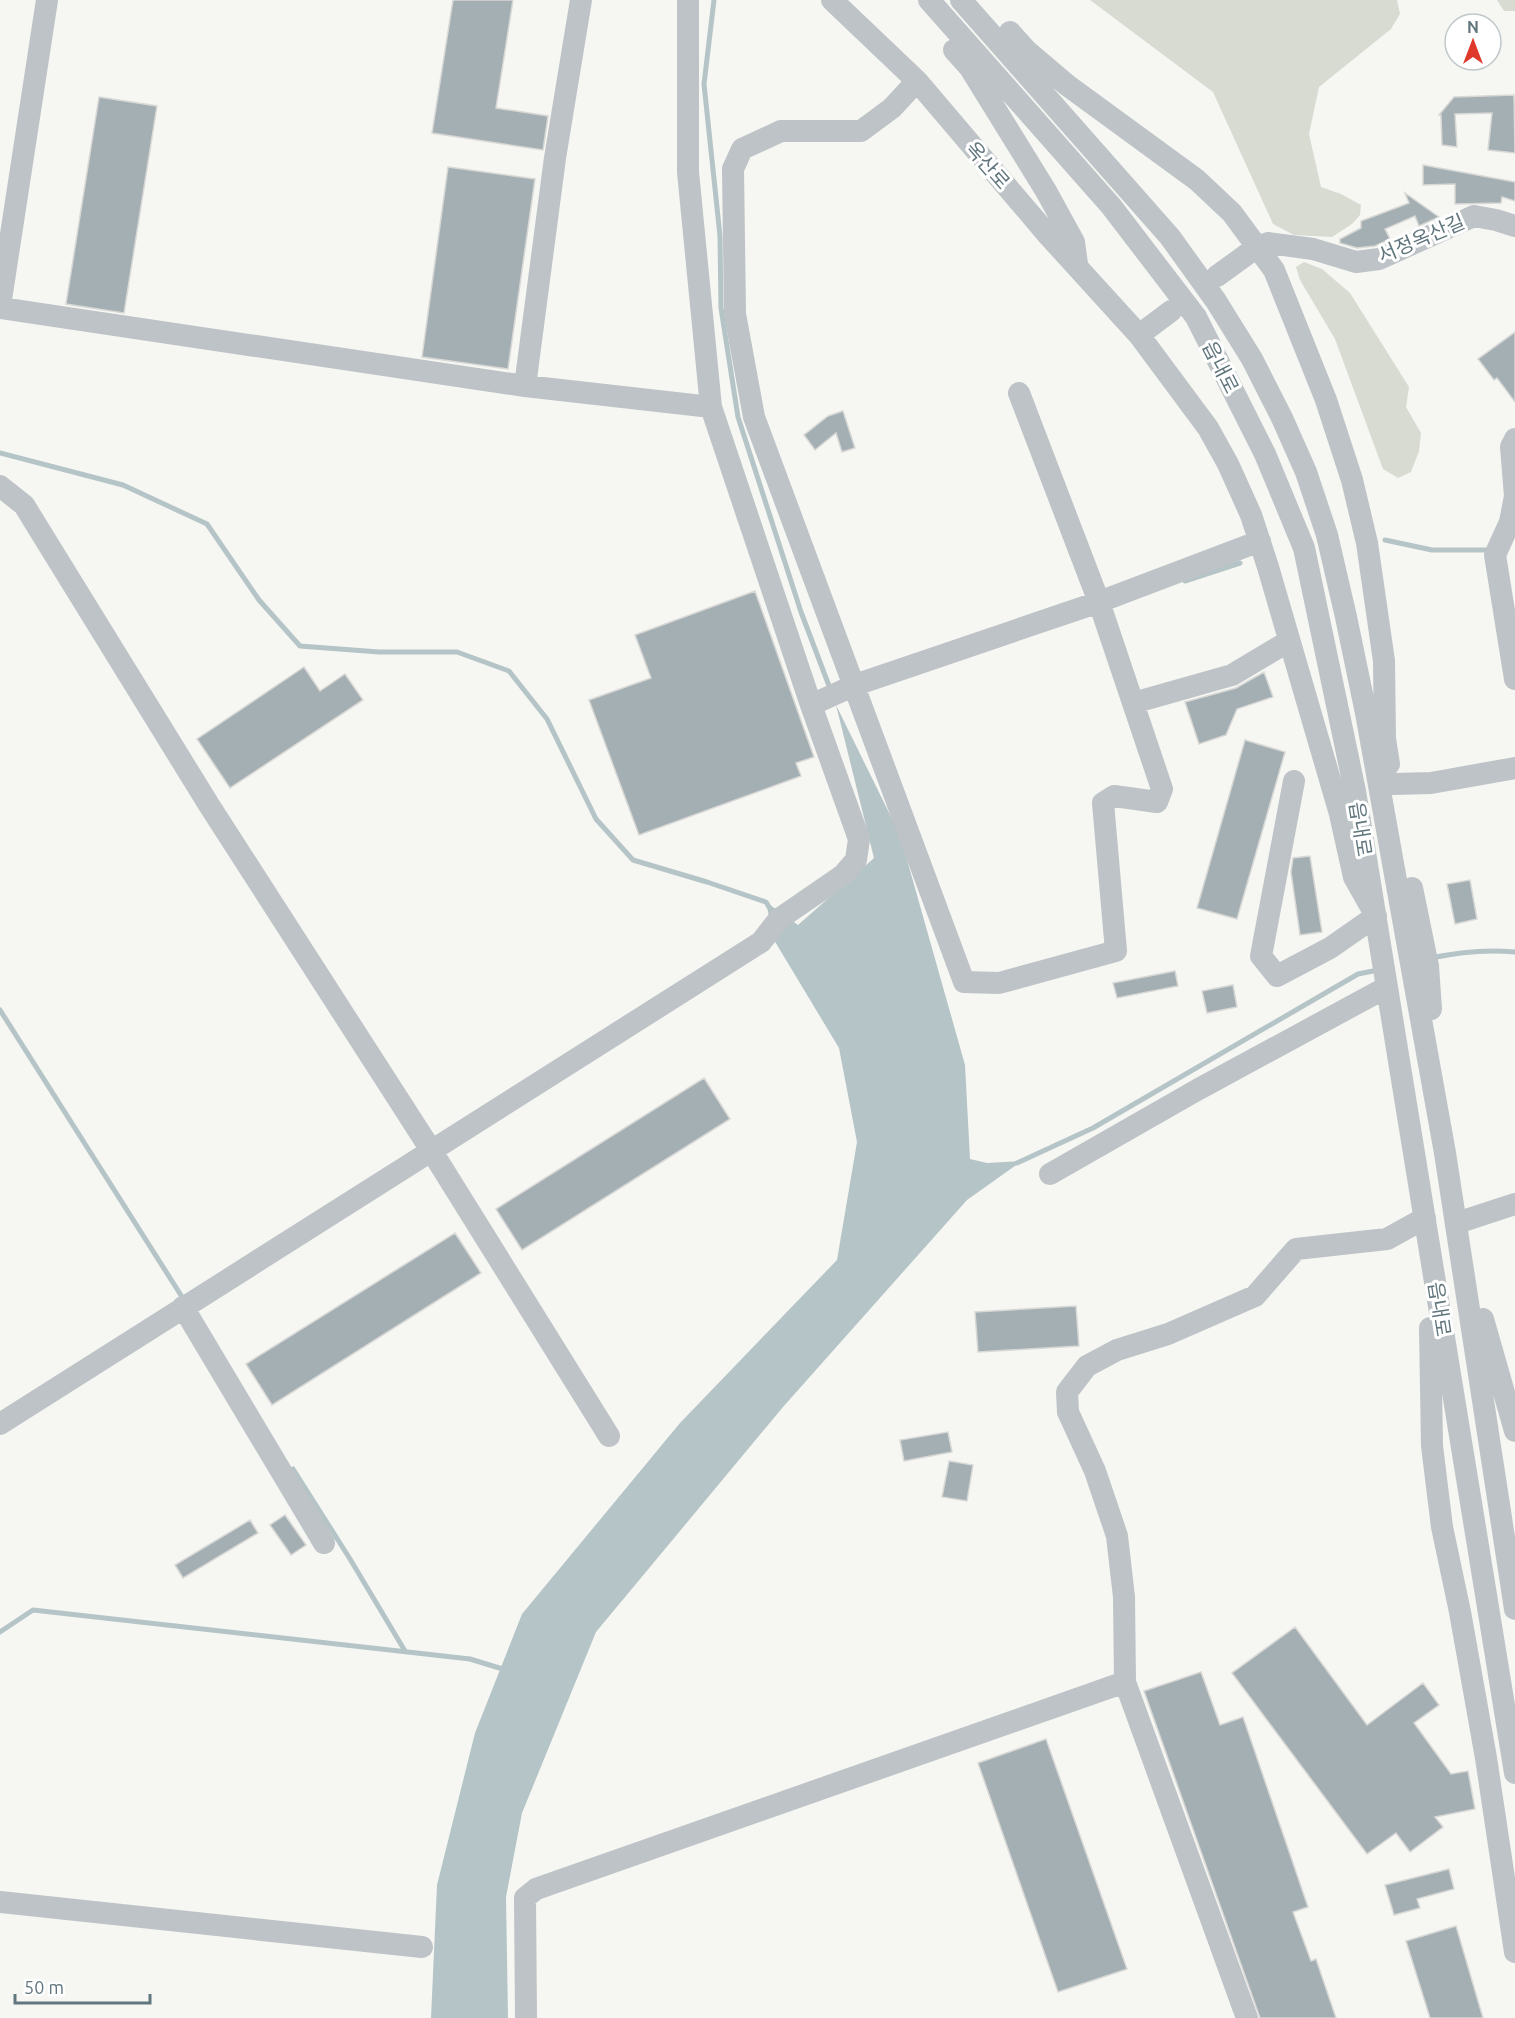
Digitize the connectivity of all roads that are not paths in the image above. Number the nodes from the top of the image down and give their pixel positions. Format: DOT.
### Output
graph roads {
  1 [pos="47,0"];
  2 [pos="581,0"];
  3 [pos="688,0"];
  4 [pos="832,0"];
  5 [pos="918,0"];
  6 [pos="929,0"];
  7 [pos="961,0"];
  8 [pos="980,0"];
  9 [pos="917,81"];
  10 [pos="1515,226"];
  11 [pos="1257,247"];
  12 [pos="1078,267"];
  13 [pos="1217,276"];
  14 [pos="0,307"];
  15 [pos="1171,311"];
  16 [pos="1139,335"];
  17 [pos="525,386"];
  18 [pos="1019,393"];
  19 [pos="711,407"];
  20 [pos="1515,439"];
  21 [pos="0,486"];
  22 [pos="1260,541"];
  23 [pos="1099,602"];
  24 [pos="1289,641"];
  25 [pos="1515,679"];
  26 [pos="855,685"];
  27 [pos="1133,703"];
  28 [pos="811,705"];
  29 [pos="1515,768"];
  30 [pos="1294,781"];
  31 [pos="1393,784"];
  32 [pos="1376,916"];
  33 [pos="1387,984"];
  34 [pos="1439,1120"];
  35 [pos="431,1150"];
  36 [pos="1050,1174"];
  37 [pos="1515,1204"];
  38 [pos="1464,1209"];
  39 [pos="1425,1218"];
  40 [pos="183,1307"];
  41 [pos="0,1424"];
  42 [pos="1515,1431"];
  43 [pos="609,1436"];
  44 [pos="324,1543"];
  45 [pos="1515,1610"];
  46 [pos="1125,1682"];
  47 [pos="1515,1773"];
  48 [pos="0,1902"];
  49 [pos="422,1947"];
  50 [pos="1515,1952"];
  51 [pos="526,2018"];
  52 [pos="1247,2018"];
  1 -- 14 [label="street"];
  2 -- 17 [label="street"];
  3 -- 19 [label="street"];
  4 -- 9 [label="street, 옥산로"];
  5 -- 12 [label="street"];
  6 -- 32 [label="street, 읍내로"];
  7 -- 34 [label="street, 읍내로"];
  8 -- 11 [label="street"];
  9 -- 12 [label="street, 옥산로"];
  9 -- 26 [label="street"];
  10 -- 11 [label="street, 서정옥산길"];
  11 -- 13 [label="street"];
  11 -- 31 [label="street"];
  12 -- 16 [label="street, 옥산로"];
  14 -- 17 [label="street"];
  15 -- 16 [label="street"];
  16 -- 22 [label="street, 옥산로"];
  17 -- 19 [label="street"];
  18 -- 23 [label="street"];
  19 -- 28 [label="street"];
  20 -- 25 [label="street"];
  21 -- 35 [label="street"];
  22 -- 23 [label="street"];
  22 -- 24 [label="street, 옥산로"];
  23 -- 26 [label="street"];
  23 -- 27 [label="street"];
  24 -- 27 [label="street"];
  24 -- 32 [label="street, 옥산로"];
  26 -- 27 [label="street"];
  26 -- 28 [label="street"];
  28 -- 35 [label="street"];
  29 -- 31 [label="street"];
  30 -- 32 [label="street"];
  31 -- 34 [label="street"];
  32 -- 33 [label="street, 읍내로"];
  33 -- 36 [label="street"];
  33 -- 39 [label="street, 읍내로"];
  34 -- 38 [label="street"];
  34 -- 45 [label="street, 읍내로"];
  35 -- 40 [label="street"];
  35 -- 43 [label="street"];
  37 -- 38 [label="street"];
  38 -- 42 [label="street"];
  39 -- 46 [label="street"];
  39 -- 47 [label="street, 읍내로"];
  39 -- 50 [label="street"];
  40 -- 41 [label="street"];
  40 -- 44 [label="street"];
  46 -- 51 [label="street"];
  46 -- 52 [label="street"];
  48 -- 49 [label="street"];
}
